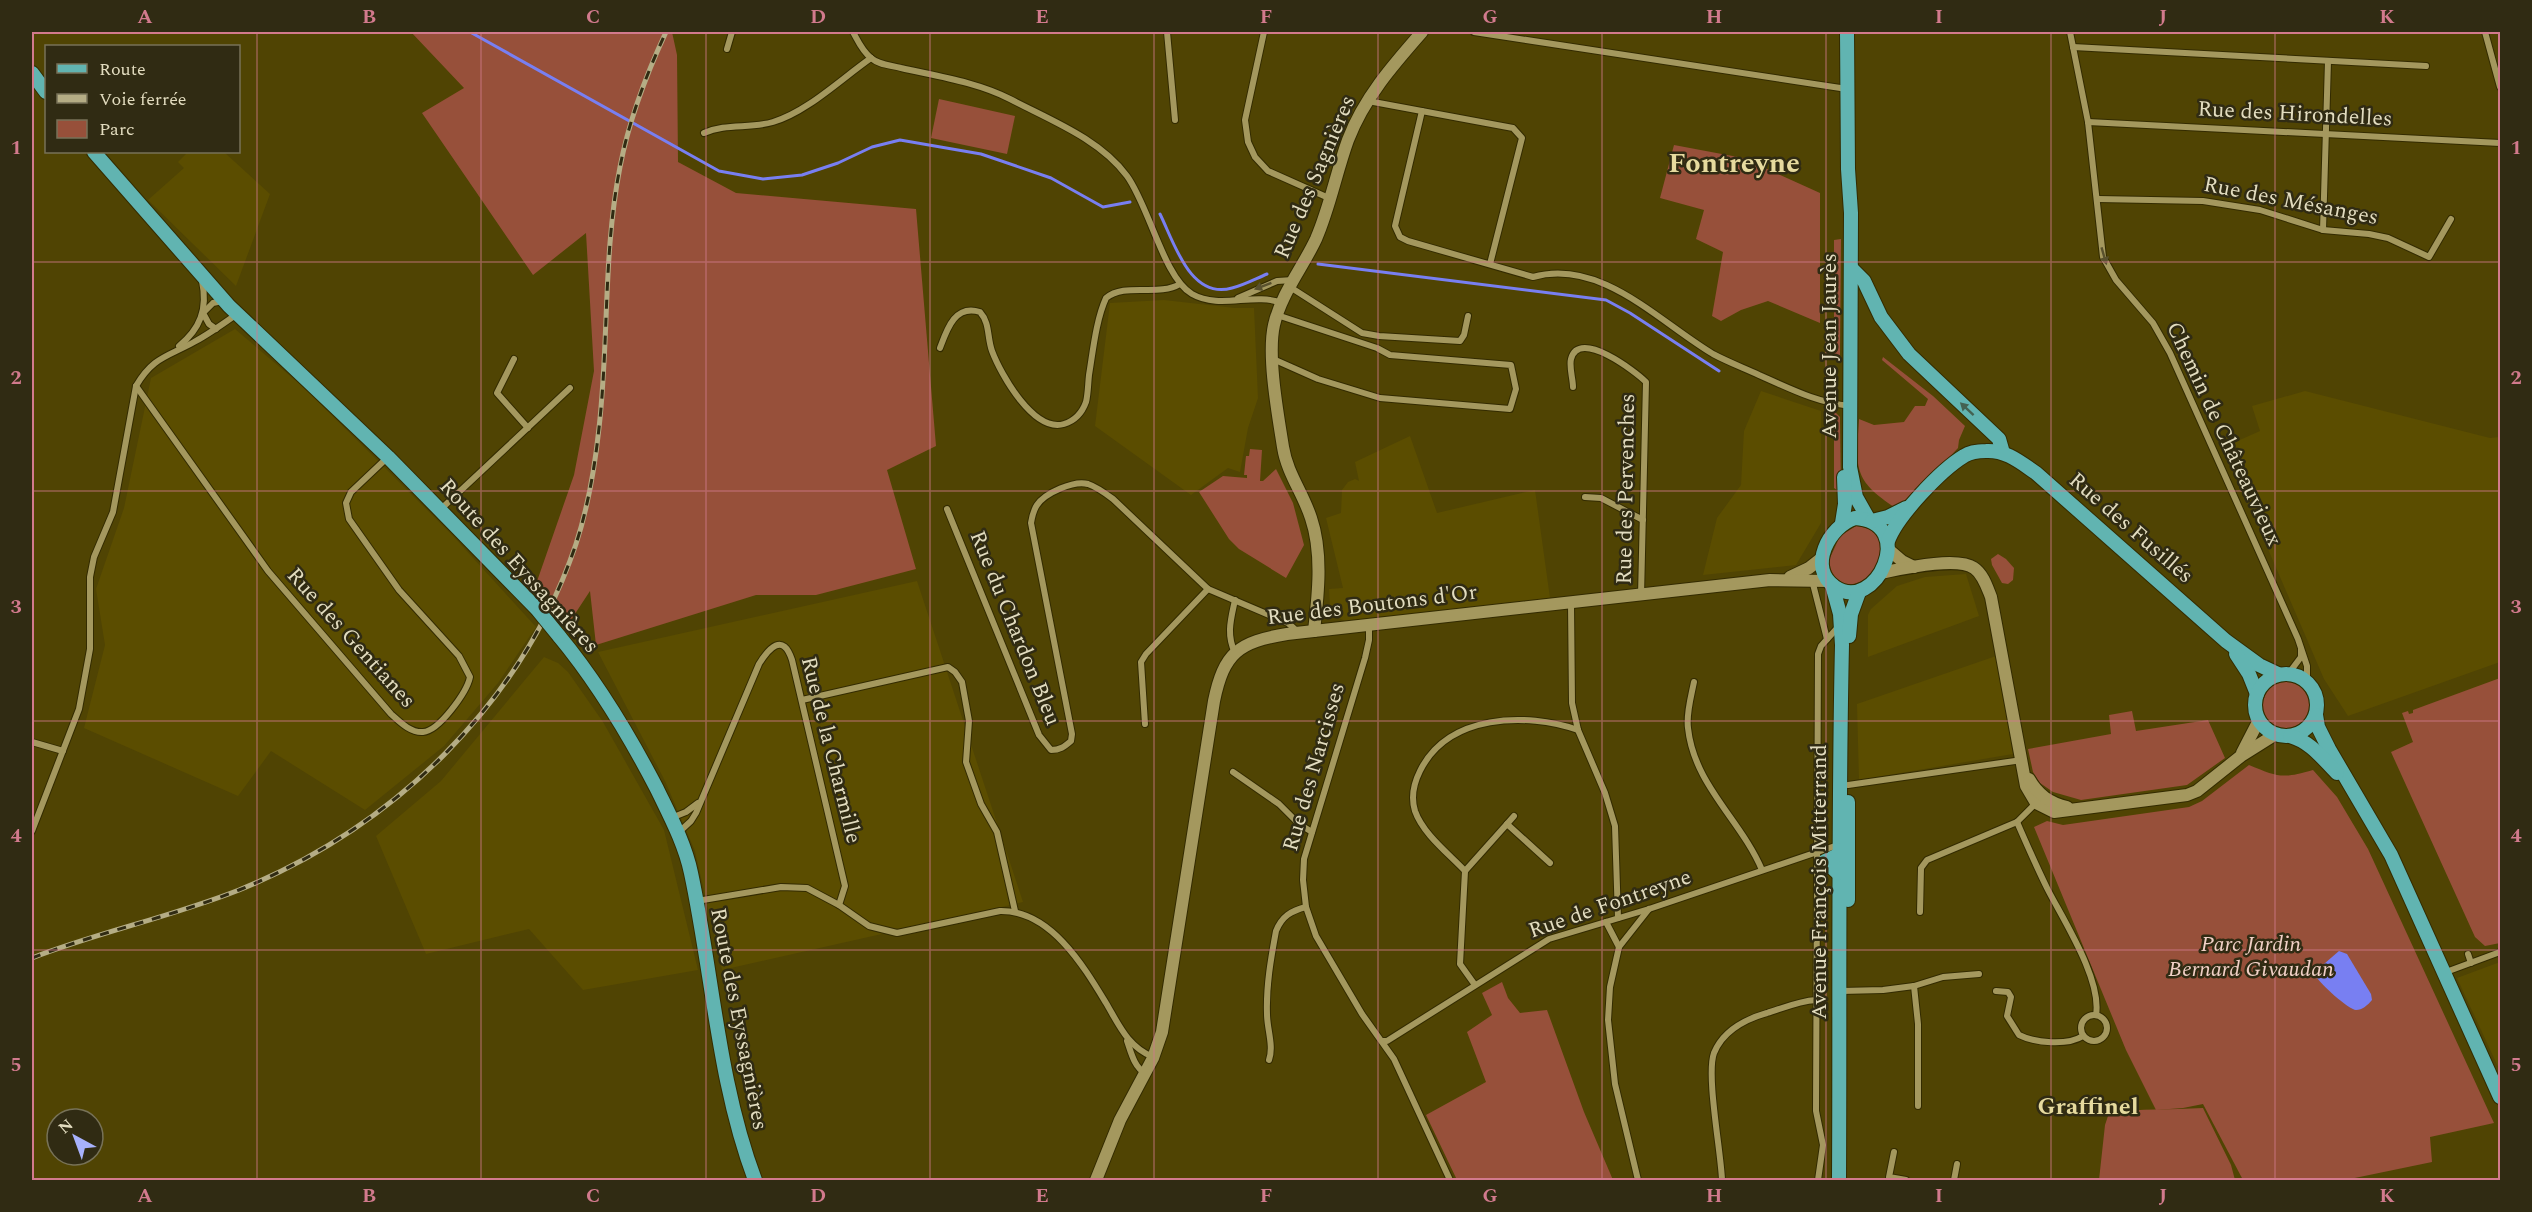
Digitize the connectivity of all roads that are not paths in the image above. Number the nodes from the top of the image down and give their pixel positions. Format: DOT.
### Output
graph roads {
  1 [pos="732,32"];
  2 [pos="853,32"];
  3 [pos="1167,32"];
  4 [pos="1264,32"];
  5 [pos="1422,32"];
  6 [pos="1474,32"];
  7 [pos="1847,32"];
  8 [pos="2070,32"];
  9 [pos="2485,32"];
  10 [pos="2073,47"];
  11 [pos="727,49"];
  12 [pos="871,58"];
  13 [pos="2328,61"];
  14 [pos="2426,66"];
  15 [pos="32,73"];
  16 [pos="2500,87"];
  17 [pos="1848,89"];
  18 [pos="45,91"];
  19 [pos="1368,101"];
  20 [pos="1422,111"];
  21 [pos="1175,120"];
  22 [pos="2088,122"];
  23 [pos="704,133"];
  24 [pos="2326,133"];
  25 [pos="2500,143"];
  26 [pos="95,153"];
  27 [pos="1848,169"];
  28 [pos="1331,199"];
  29 [pos="2098,199"];
  30 [pos="2451,219"];
  31 [pos="2323,230"];
  32 [pos="1491,264"];
  33 [pos="1851,268"];
  34 [pos="201,275"];
  35 [pos="1180,284"];
  36 [pos="1292,284"];
  37 [pos="1234,300"];
  38 [pos="225,302"];
  39 [pos="1280,309"];
  40 [pos="203,313"];
  41 [pos="237,314"];
  42 [pos="1468,316"];
  43 [pos="216,329"];
  44 [pos="940,348"];
  45 [pos="176,350"];
  46 [pos="514,359"];
  47 [pos="1273,359"];
  48 [pos="136,386"];
  49 [pos="1573,387"];
  50 [pos="570,388"];
  51 [pos="1847,406"];
  52 [pos="528,428"];
  53 [pos="2003,453"];
  54 [pos="388,457"];
  55 [pos="1585,497"];
  56 [pos="1911,505"];
  57 [pos="441,509"];
  58 [pos="947,509"];
  59 [pos="1643,520"];
  60 [pos="1870,521"];
  61 [pos="1842,523"];
  62 [pos="1888,545"];
  63 [pos="1823,557"];
  64 [pos="1915,567"];
  65 [pos="1880,573"];
  66 [pos="1786,578"];
  67 [pos="1812,579"];
  68 [pos="1830,583"];
  69 [pos="1208,589"];
  70 [pos="1859,592"];
  71 [pos="1641,596"];
  72 [pos="1235,600"];
  73 [pos="1571,604"];
  74 [pos="1841,624"];
  75 [pos="1369,626"];
  76 [pos="1314,631"];
  77 [pos="1299,633"];
  78 [pos="1827,639"];
  79 [pos="2226,641"];
  80 [pos="2302,648"];
  81 [pos="1235,652"];
  82 [pos="2283,674"];
  83 [pos="2307,681"];
  84 [pos="1694,682"];
  85 [pos="2257,694"];
  86 [pos="802,700"];
  87 [pos="2316,715"];
  88 [pos="2259,720"];
  89 [pos="1145,724"];
  90 [pos="1578,730"];
  91 [pos="2283,735"];
  92 [pos="32,742"];
  93 [pos="63,751"];
  94 [pos="2241,756"];
  95 [pos="2023,766"];
  96 [pos="1233,772"];
  97 [pos="1848,785"];
  98 [pos="2356,793"];
  99 [pos="2039,800"];
  100 [pos="699,803"];
  101 [pos="1514,816"];
  102 [pos="671,818"];
  103 [pos="2017,822"];
  104 [pos="1508,824"];
  105 [pos="32,831"];
  106 [pos="1312,832"];
  107 [pos="678,833"];
  108 [pos="1833,852"];
  109 [pos="1550,863"];
  110 [pos="1762,870"];
  111 [pos="1465,871"];
  112 [pos="1843,875"];
  113 [pos="695,901"];
  114 [pos="839,905"];
  115 [pos="1306,907"];
  116 [pos="1649,909"];
  117 [pos="1016,910"];
  118 [pos="1920,912"];
  119 [pos="1618,918"];
  120 [pos="1606,921"];
  121 [pos="1619,947"];
  122 [pos="2500,952"];
  123 [pos="2468,954"];
  124 [pos="2471,963"];
  125 [pos="2446,972"];
  126 [pos="1979,974"];
  127 [pos="1474,985"];
  128 [pos="1914,986"];
  129 [pos="1844,991"];
  130 [pos="1996,991"];
  131 [pos="1816,1000"];
  132 [pos="2096,1015"];
  133 [pos="2083,1036"];
  134 [pos="1126,1037"];
  135 [pos="1383,1041"];
  136 [pos="1153,1058"];
  137 [pos="1269,1060"];
  138 [pos="1145,1073"];
  139 [pos="2500,1097"];
  140 [pos="1918,1106"];
  141 [pos="1894,1152"];
  142 [pos="1957,1164"];
  143 [pos="754,1180"];
  144 [pos="1096,1180"];
  145 [pos="1450,1180"];
  146 [pos="1638,1180"];
  147 [pos="1722,1180"];
  148 [pos="1818,1180"];
  149 [pos="1839,1180"];
  150 [pos="1848,1180"];
  151 [pos="1906,1180"];
  152 [pos="1954,1180"];
  1 -- 11 [label="street"];
  2 -- 12 [label="street"];
  3 -- 21 [label="street"];
  4 -- 28 [label="street"];
  5 -- 19 [label="main road, Rue des Sagnières"];
  6 -- 17 [label="street"];
  7 -- 17 [label="main road, Avenue Jean Jaurès"];
  8 -- 10 [label="street, Chemin de Châteauvieux"];
  9 -- 16 [label="street"];
  10 -- 13 [label="street"];
  10 -- 22 [label="street, Chemin de Châteauvieux"];
  12 -- 23 [label="street"];
  12 -- 35 [label="street"];
  13 -- 14 [label="street"];
  13 -- 24 [label="street"];
  15 -- 18 [label="main road"];
  17 -- 27 [label="main road, Avenue Jean Jaurès"];
  19 -- 20 [label="street"];
  19 -- 28 [label="main road, Rue des Sagnières"];
  20 -- 32 [label="street"];
  20 -- 32 [label="street"];
  22 -- 24 [label="street, Rue des Hirondelles"];
  22 -- 29 [label="street, Chemin de Châteauvieux"];
  24 -- 25 [label="street, Rue des Hirondelles"];
  24 -- 31 [label="street"];
  26 -- 34 [label="main road, Route des Eyssagnières"];
  27 -- 33 [label="main road, Avenue Jean Jaurès"];
  27 -- 51 [label="main road, Avenue Jean Jaurès"];
  28 -- 36 [label="main road, Rue des Sagnières"];
  29 -- 31 [label="street, Rue des Mésanges"];
  29 -- 80 [label="street, Chemin de Châteauvieux, one-way"];
  30 -- 31 [label="street, Rue des Mésanges"];
  32 -- 51 [label="street"];
  33 -- 51 [label="main road, Avenue Jean Jaurès"];
  53 -- 33 [label="main road, one-way"];
  34 -- 38 [label="main road, Route des Eyssagnières"];
  34 -- 40 [label="street"];
  35 -- 37 [label="street"];
  35 -- 44 [label="street"];
  36 -- 37 [label="street, one-way"];
  36 -- 39 [label="main road, Rue des Sagnières"];
  36 -- 42 [label="street"];
  37 -- 39 [label="street"];
  38 -- 40 [label="street"];
  38 -- 41 [label="main road, Route des Eyssagnières"];
  39 -- 47 [label="main road, Rue des Sagnières"];
  39 -- 47 [label="street"];
  40 -- 43 [label="street"];
  40 -- 45 [label="street"];
  41 -- 43 [label="street"];
  41 -- 54 [label="main road, Route des Eyssagnières"];
  43 -- 45 [label="street"];
  45 -- 48 [label="street"];
  46 -- 52 [label="street"];
  47 -- 76 [label="main road, Rue des Sagnières"];
  48 -- 54 [label="street, Rue des Gentianes"];
  48 -- 93 [label="street"];
  49 -- 59 [label="street, Rue des Pervenches"];
  50 -- 52 [label="street"];
  51 -- 60 [label="main road, Avenue Jean Jaurès"];
  51 -- 61 [label="main road, Avenue Jean Jaurès"];
  52 -- 57 [label="street"];
  53 -- 56 [label="main road"];
  53 -- 79 [label="main road, Rue des Fusillés"];
  54 -- 57 [label="main road, Route des Eyssagnières"];
  55 -- 59 [label="street"];
  56 -- 60 [label="main road"];
  56 -- 62 [label="main road"];
  57 -- 102 [label="main road, Route des Eyssagnières, bridge"];
  58 -- 69 [label="street, Rue du Chardon Bleu"];
  59 -- 71 [label="street, Rue des Pervenches"];
  60 -- 61 [label="main road"];
  60 -- 62 [label="main road"];
  61 -- 63 [label="main road"];
  62 -- 64 [label="main road"];
  62 -- 65 [label="main road"];
  63 -- 66 [label="main road, Rue des Boutons d'Or"];
  63 -- 68 [label="main road"];
  64 -- 65 [label="main road"];
  64 -- 95 [label="main road"];
  65 -- 70 [label="main road"];
  66 -- 67 [label="main road, Rue des Boutons d'Or"];
  66 -- 71 [label="main road, Rue des Boutons d'Or"];
  67 -- 68 [label="main road, Rue des Boutons d'Or"];
  67 -- 78 [label="street"];
  68 -- 70 [label="main road"];
  68 -- 74 [label="main road, Avenue François Mitterrand"];
  69 -- 72 [label="street, Rue du Chardon Bleu"];
  69 -- 89 [label="street"];
  70 -- 97 [label="main road, Avenue François Mitterrand"];
  71 -- 73 [label="main road, Rue des Boutons d'Or"];
  72 -- 77 [label="street, Rue du Chardon Bleu"];
  72 -- 81 [label="street"];
  73 -- 75 [label="main road, Rue des Boutons d'Or"];
  73 -- 90 [label="street"];
  74 -- 78 [label="street"];
  74 -- 108 [label="main road, Avenue François Mitterrand"];
  75 -- 76 [label="main road, Rue des Boutons d'Or"];
  75 -- 106 [label="street, Rue des Narcisses"];
  76 -- 77 [label="main road, Rue des Boutons d'Or"];
  77 -- 81 [label="main road, Rue des Boutons d'Or"];
  78 -- 108 [label="street"];
  79 -- 82 [label="main road, Rue des Fusillés"];
  79 -- 85 [label="main road, Rue des Fusillés"];
  80 -- 82 [label="street"];
  80 -- 83 [label="street, Chemin de Châteauvieux"];
  81 -- 136 [label="main road"];
  82 -- 83 [label="main road"];
  82 -- 85 [label="main road"];
  83 -- 87 [label="main road"];
  84 -- 110 [label="street"];
  85 -- 88 [label="main road"];
  86 -- 100 [label="street, Rue de la Charmille"];
  86 -- 114 [label="street, Rue de la Charmille"];
  86 -- 117 [label="street"];
  87 -- 91 [label="main road"];
  87 -- 98 [label="main road"];
  88 -- 91 [label="main road"];
  88 -- 94 [label="main road"];
  90 -- 111 [label="street"];
  90 -- 119 [label="street"];
  91 -- 94 [label="main road"];
  91 -- 98 [label="main road"];
  92 -- 93 [label="street"];
  93 -- 105 [label="street"];
  94 -- 99 [label="main road"];
  95 -- 97 [label="street"];
  95 -- 99 [label="main road"];
  96 -- 106 [label="street"];
  97 -- 108 [label="main road, Avenue François Mitterrand"];
  98 -- 125 [label="main road"];
  99 -- 103 [label="street"];
  100 -- 102 [label="street"];
  100 -- 107 [label="street, Rue de la Charmille"];
  101 -- 104 [label="street"];
  102 -- 107 [label="main road, Route des Eyssagnières"];
  103 -- 118 [label="street"];
  103 -- 132 [label="street"];
  104 -- 109 [label="street"];
  104 -- 111 [label="street"];
  106 -- 115 [label="street, Rue des Narcisses"];
  107 -- 113 [label="main road, Route des Eyssagnières"];
  108 -- 110 [label="street, Rue de Fontreyne"];
  108 -- 112 [label="main road, Avenue François Mitterrand"];
  108 -- 112 [label="main road"];
  108 -- 131 [label="street"];
  110 -- 116 [label="street, Rue de Fontreyne"];
  111 -- 127 [label="street"];
  112 -- 129 [label="main road, Avenue François Mitterrand"];
  113 -- 114 [label="street"];
  113 -- 143 [label="main road, Route des Eyssagnières"];
  114 -- 117 [label="street"];
  115 -- 135 [label="street, Rue des Narcisses"];
  115 -- 137 [label="street"];
  116 -- 119 [label="street, Rue de Fontreyne"];
  116 -- 121 [label="street"];
  117 -- 134 [label="street"];
  119 -- 120 [label="street, Rue de Fontreyne"];
  120 -- 121 [label="street"];
  120 -- 127 [label="street, Rue de Fontreyne"];
  121 -- 146 [label="street"];
  122 -- 124 [label="street"];
  123 -- 124 [label="street"];
  124 -- 125 [label="street"];
  125 -- 139 [label="main road"];
  126 -- 128 [label="street"];
  127 -- 135 [label="street, Rue de Fontreyne"];
  128 -- 129 [label="street"];
  128 -- 140 [label="street"];
  129 -- 149 [label="main road, Avenue François Mitterrand"];
  129 -- 150 [label="main road, Avenue François Mitterrand"];
  130 -- 133 [label="street"];
  131 -- 147 [label="street"];
  131 -- 148 [label="street"];
  132 -- 133 [label="street"];
  132 -- 133 [label="street"];
  134 -- 136 [label="street"];
  134 -- 138 [label="street"];
  135 -- 145 [label="street, Rue des Narcisses"];
  136 -- 138 [label="main road"];
  138 -- 144 [label="main road"];
  141 -- 151 [label="street"];
  142 -- 152 [label="street"];
}
